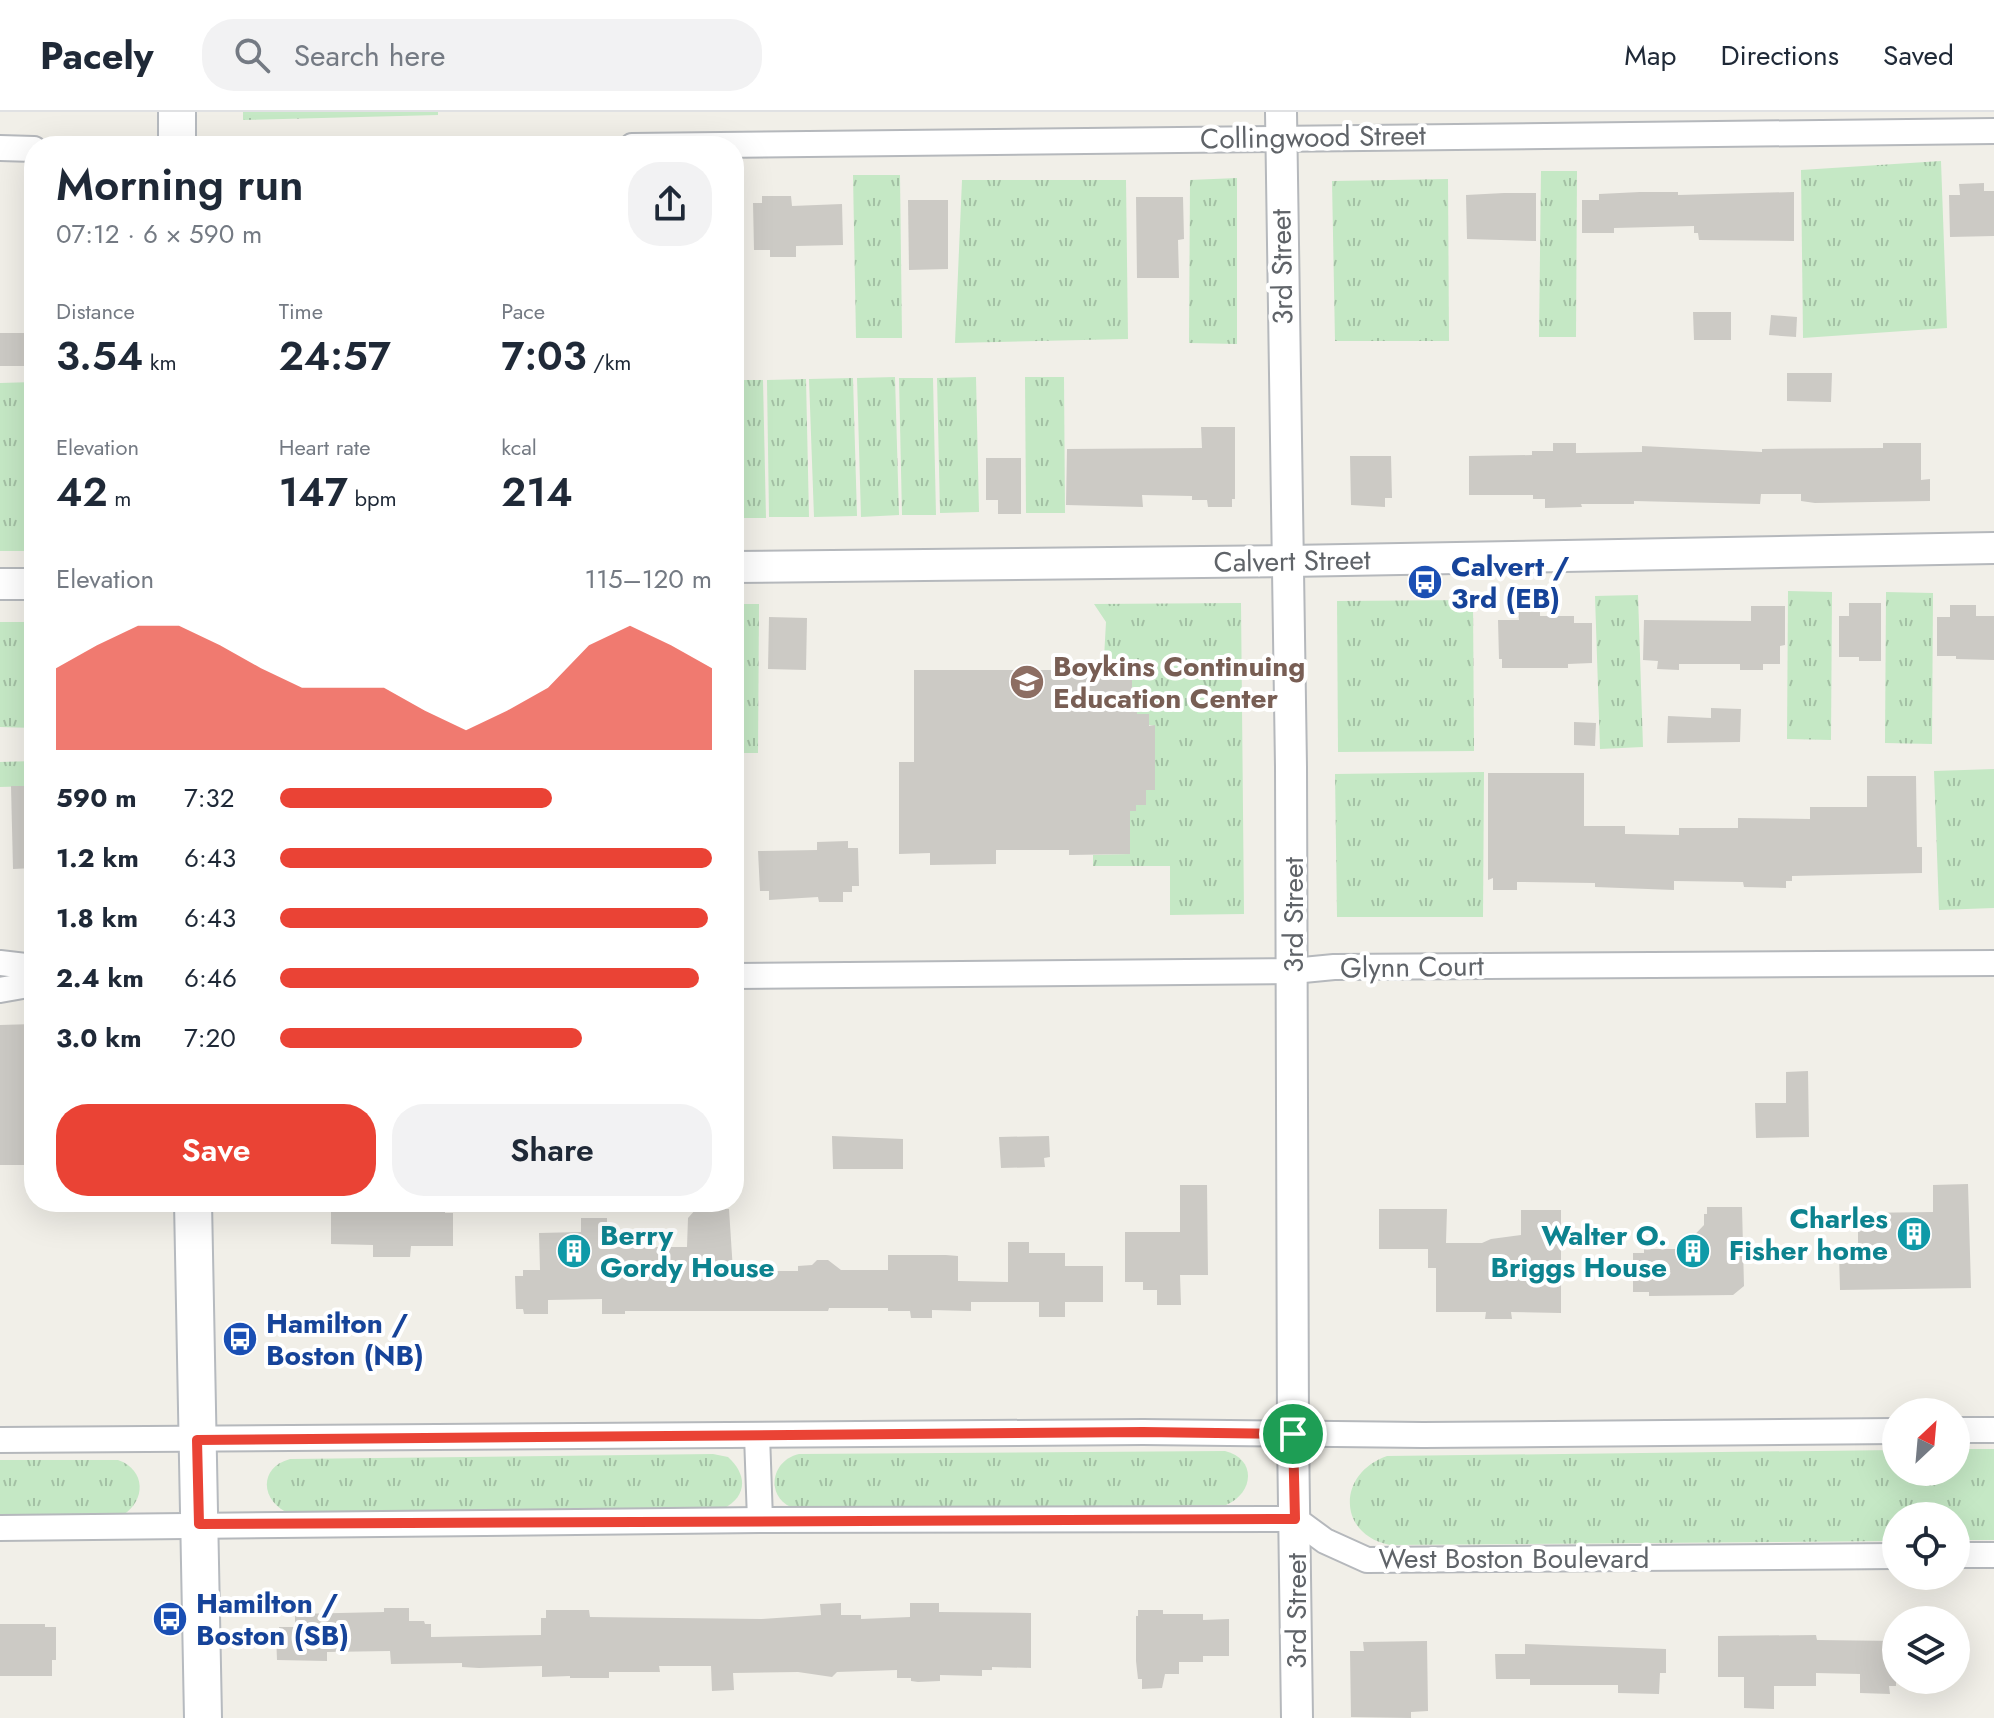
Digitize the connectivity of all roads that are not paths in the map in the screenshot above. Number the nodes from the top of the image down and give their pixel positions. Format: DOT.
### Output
graph roads {
  1 [pos="177,112"];
  2 [pos="1281,125"];
  3 [pos="1994,131"];
  4 [pos="177,136"];
  5 [pos="744,142"];
  6 [pos="0,148"];
  7 [pos="24,149"];
  8 [pos="1994,548"];
  9 [pos="1289,561"];
  10 [pos="744,567"];
  11 [pos="0,584"];
  12 [pos="24,584"];
  13 [pos="0,963"];
  14 [pos="1994,963"];
  15 [pos="24,966"];
  16 [pos="1293,971"];
  17 [pos="744,976"];
  18 [pos="24,986"];
  19 [pos="0,990"];
  20 [pos="193,1212"];
  21 [pos="1970,1430"];
  22 [pos="1994,1430"];
  23 [pos="1882,1431"];
  24 [pos="1293,1434"];
  25 [pos="757,1435"];
  26 [pos="0,1440"];
  27 [pos="197,1440"];
  28 [pos="1295,1519"];
  29 [pos="760,1520"];
  30 [pos="199,1524"];
  31 [pos="0,1528"];
  32 [pos="1970,1555"];
  33 [pos="1994,1555"];
  34 [pos="1882,1556"];
  35 [pos="203,1718"];
  36 [pos="1297,1718"];
  1 -- 4 [label="main road"];
  2 -- 3 [label="street, Collingwood Street"];
  2 -- 5 [label="street, Collingwood Street"];
  2 -- 9 [label="street, 3rd Street"];
  6 -- 7 [label="street"];
  8 -- 9 [label="street, Calvert Street"];
  9 -- 10 [label="street, Calvert Street"];
  9 -- 16 [label="street, 3rd Street"];
  11 -- 12 [label="street"];
  13 -- 15 [label="street"];
  14 -- 16 [label="street, Glynn Court"];
  16 -- 17 [label="street, Glynn Court"];
  16 -- 24 [label="street, 3rd Street"];
  18 -- 19 [label="street"];
  20 -- 27 [label="main road"];
  21 -- 22 [label="street"];
  23 -- 24 [label="street"];
  24 -- 25 [label="street"];
  24 -- 28 [label="street, 3rd Street"];
  25 -- 27 [label="street"];
  25 -- 29 [label="street"];
  26 -- 27 [label="street"];
  27 -- 30 [label="main road"];
  28 -- 29 [label="street"];
  28 -- 34 [label="street, West Boston Boulevard"];
  28 -- 36 [label="street, 3rd Street"];
  29 -- 30 [label="street"];
  30 -- 31 [label="street"];
  30 -- 35 [label="main road"];
  32 -- 33 [label="street"];
}
